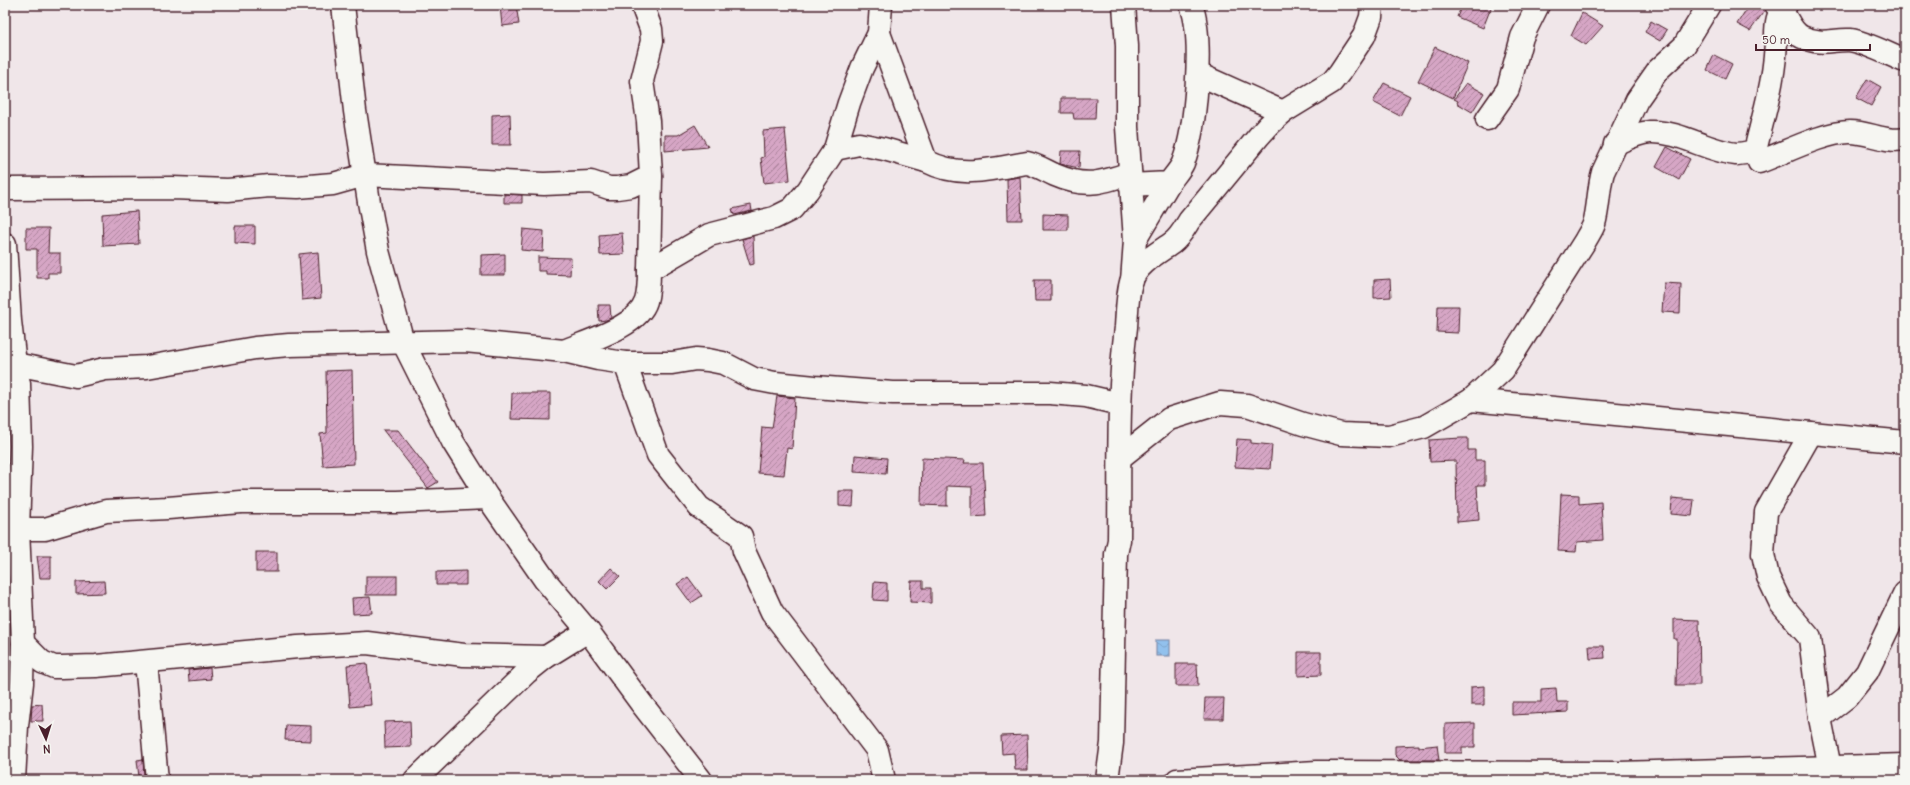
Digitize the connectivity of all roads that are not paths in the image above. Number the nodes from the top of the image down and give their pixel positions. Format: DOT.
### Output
graph roads {
  1 [pos="343,5"];
  2 [pos="642,5"];
  3 [pos="881,5"];
  4 [pos="1124,5"];
  5 [pos="1191,5"];
  6 [pos="1372,5"];
  7 [pos="1538,5"];
  8 [pos="1781,6"];
  9 [pos="1700,10"];
  10 [pos="879,33"];
  11 [pos="1905,60"];
  12 [pos="1198,74"];
  13 [pos="1283,112"];
  14 [pos="1488,119"];
  15 [pos="1905,139"];
  16 [pos="1615,144"];
  17 [pos="835,149"];
  18 [pos="926,161"];
  19 [pos="1759,162"];
  20 [pos="366,175"];
  21 [pos="651,176"];
  22 [pos="1130,179"];
  23 [pos="1169,183"];
  24 [pos="5,189"];
  25 [pos="1135,240"];
  26 [pos="5,244"];
  27 [pos="649,270"];
  28 [pos="1132,281"];
  29 [pos="403,342"];
  30 [pos="564,351"];
  31 [pos="625,363"];
  32 [pos="10,364"];
  33 [pos="1471,400"];
  34 [pos="1120,404"];
  35 [pos="1811,433"];
  36 [pos="1905,442"];
  37 [pos="1121,458"];
  38 [pos="488,498"];
  39 [pos="11,527"];
  40 [pos="1905,593"];
  41 [pos="588,631"];
  42 [pos="23,643"];
  43 [pos="546,657"];
  44 [pos="146,662"];
  45 [pos="54,667"];
  46 [pos="20,702"];
  47 [pos="1820,718"];
  48 [pos="11,754"];
  49 [pos="1905,765"];
  50 [pos="1830,768"];
  51 [pos="14,780"];
  52 [pos="157,780"];
  53 [pos="415,780"];
  54 [pos="701,780"];
  55 [pos="884,780"];
  56 [pos="1107,780"];
  57 [pos="1177,780"];
  1 -- 20 [label="street"];
  2 -- 21 [label="street"];
  3 -- 10 [label="street"];
  4 -- 22 [label="street"];
  5 -- 12 [label="street"];
  6 -- 13 [label="street"];
  7 -- 14 [label="street"];
  8 -- 11 [label="street"];
  8 -- 16 [label="street"];
  9 -- 16 [label="street"];
  10 -- 17 [label="street"];
  10 -- 18 [label="street"];
  12 -- 13 [label="street"];
  12 -- 23 [label="street"];
  13 -- 28 [label="street"];
  15 -- 19 [label="street"];
  16 -- 33 [label="street"];
  17 -- 18 [label="street"];
  17 -- 27 [label="street"];
  18 -- 22 [label="street"];
  20 -- 21 [label="street"];
  20 -- 24 [label="street"];
  20 -- 29 [label="street"];
  21 -- 27 [label="street"];
  22 -- 23 [label="street"];
  22 -- 25 [label="street"];
  23 -- 25 [label="street"];
  25 -- 28 [label="street"];
  26 -- 32 [label="street"];
  27 -- 30 [label="street"];
  28 -- 34 [label="street"];
  29 -- 30 [label="street"];
  29 -- 32 [label="street"];
  29 -- 38 [label="street"];
  30 -- 31 [label="street"];
  31 -- 34 [label="street"];
  31 -- 55 [label="street"];
  32 -- 39 [label="street"];
  33 -- 35 [label="street"];
  33 -- 37 [label="street"];
  34 -- 37 [label="street"];
  35 -- 36 [label="street"];
  35 -- 47 [label="street"];
  37 -- 56 [label="street"];
  38 -- 39 [label="street"];
  38 -- 41 [label="street"];
  39 -- 42 [label="street"];
  40 -- 47 [label="street"];
  41 -- 43 [label="street"];
  41 -- 54 [label="street"];
  42 -- 45 [label="street"];
  42 -- 46 [label="street"];
  43 -- 44 [label="street"];
  43 -- 53 [label="street"];
  44 -- 45 [label="street"];
  44 -- 52 [label="street"];
  45 -- 46 [label="street"];
  46 -- 48 [label="street"];
  47 -- 50 [label="street"];
  48 -- 51 [label="street"];
  49 -- 50 [label="street"];
  50 -- 57 [label="street"];
}
